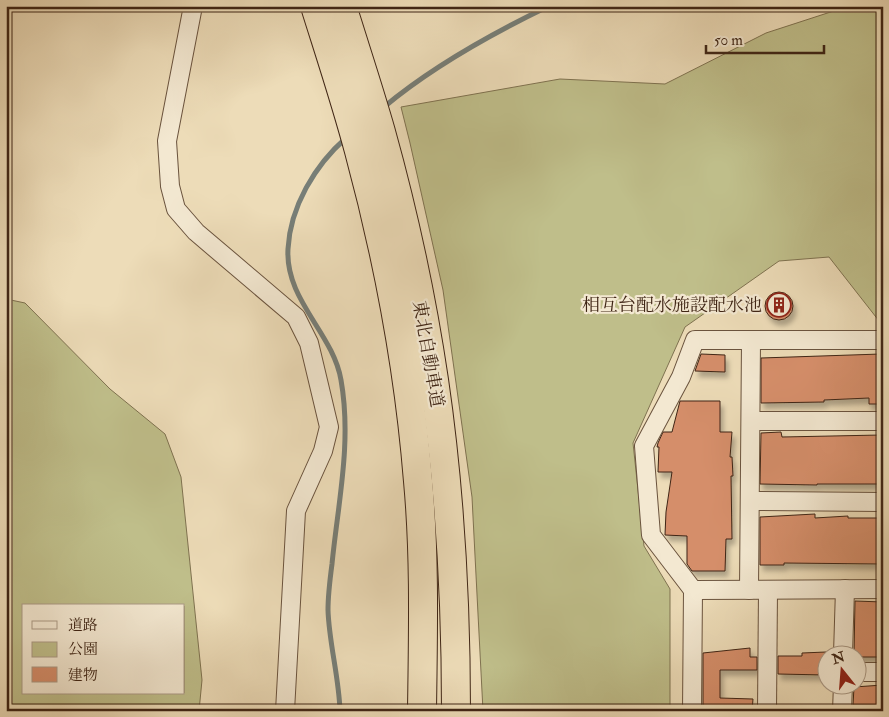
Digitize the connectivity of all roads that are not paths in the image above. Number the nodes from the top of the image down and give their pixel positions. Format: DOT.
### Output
graph roads {
  1 [pos="193,6"];
  2 [pos="315,6"];
  3 [pos="342,6"];
  4 [pos="883,340"];
  5 [pos="751,341"];
  6 [pos="883,421"];
  7 [pos="751,422"];
  8 [pos="750,501"];
  9 [pos="883,502"];
  10 [pos="845,589"];
  11 [pos="883,589"];
  12 [pos="693,590"];
  13 [pos="749,590"];
  14 [pos="768,590"];
  15 [pos="843,644"];
  16 [pos="866,672"];
  17 [pos="883,672"];
  18 [pos="843,694"];
  19 [pos="284,711"];
  20 [pos="422,711"];
  21 [pos="456,711"];
  22 [pos="692,711"];
  23 [pos="766,711"];
  24 [pos="842,711"];
  1 -- 19 [label="street"];
  2 -- 20 [label="highway, 東北自動車道"];
  3 -- 21 [label="highway, 東北自動車道"];
  4 -- 5 [label="street"];
  5 -- 7 [label="street"];
  5 -- 12 [label="street"];
  6 -- 7 [label="street"];
  7 -- 8 [label="street"];
  8 -- 9 [label="street"];
  8 -- 13 [label="street"];
  10 -- 11 [label="street"];
  10 -- 14 [label="street"];
  10 -- 15 [label="street"];
  12 -- 13 [label="street"];
  12 -- 22 [label="street"];
  13 -- 14 [label="street"];
  14 -- 23 [label="street"];
  16 -- 17 [label="street"];
  18 -- 24 [label="street"];
}
